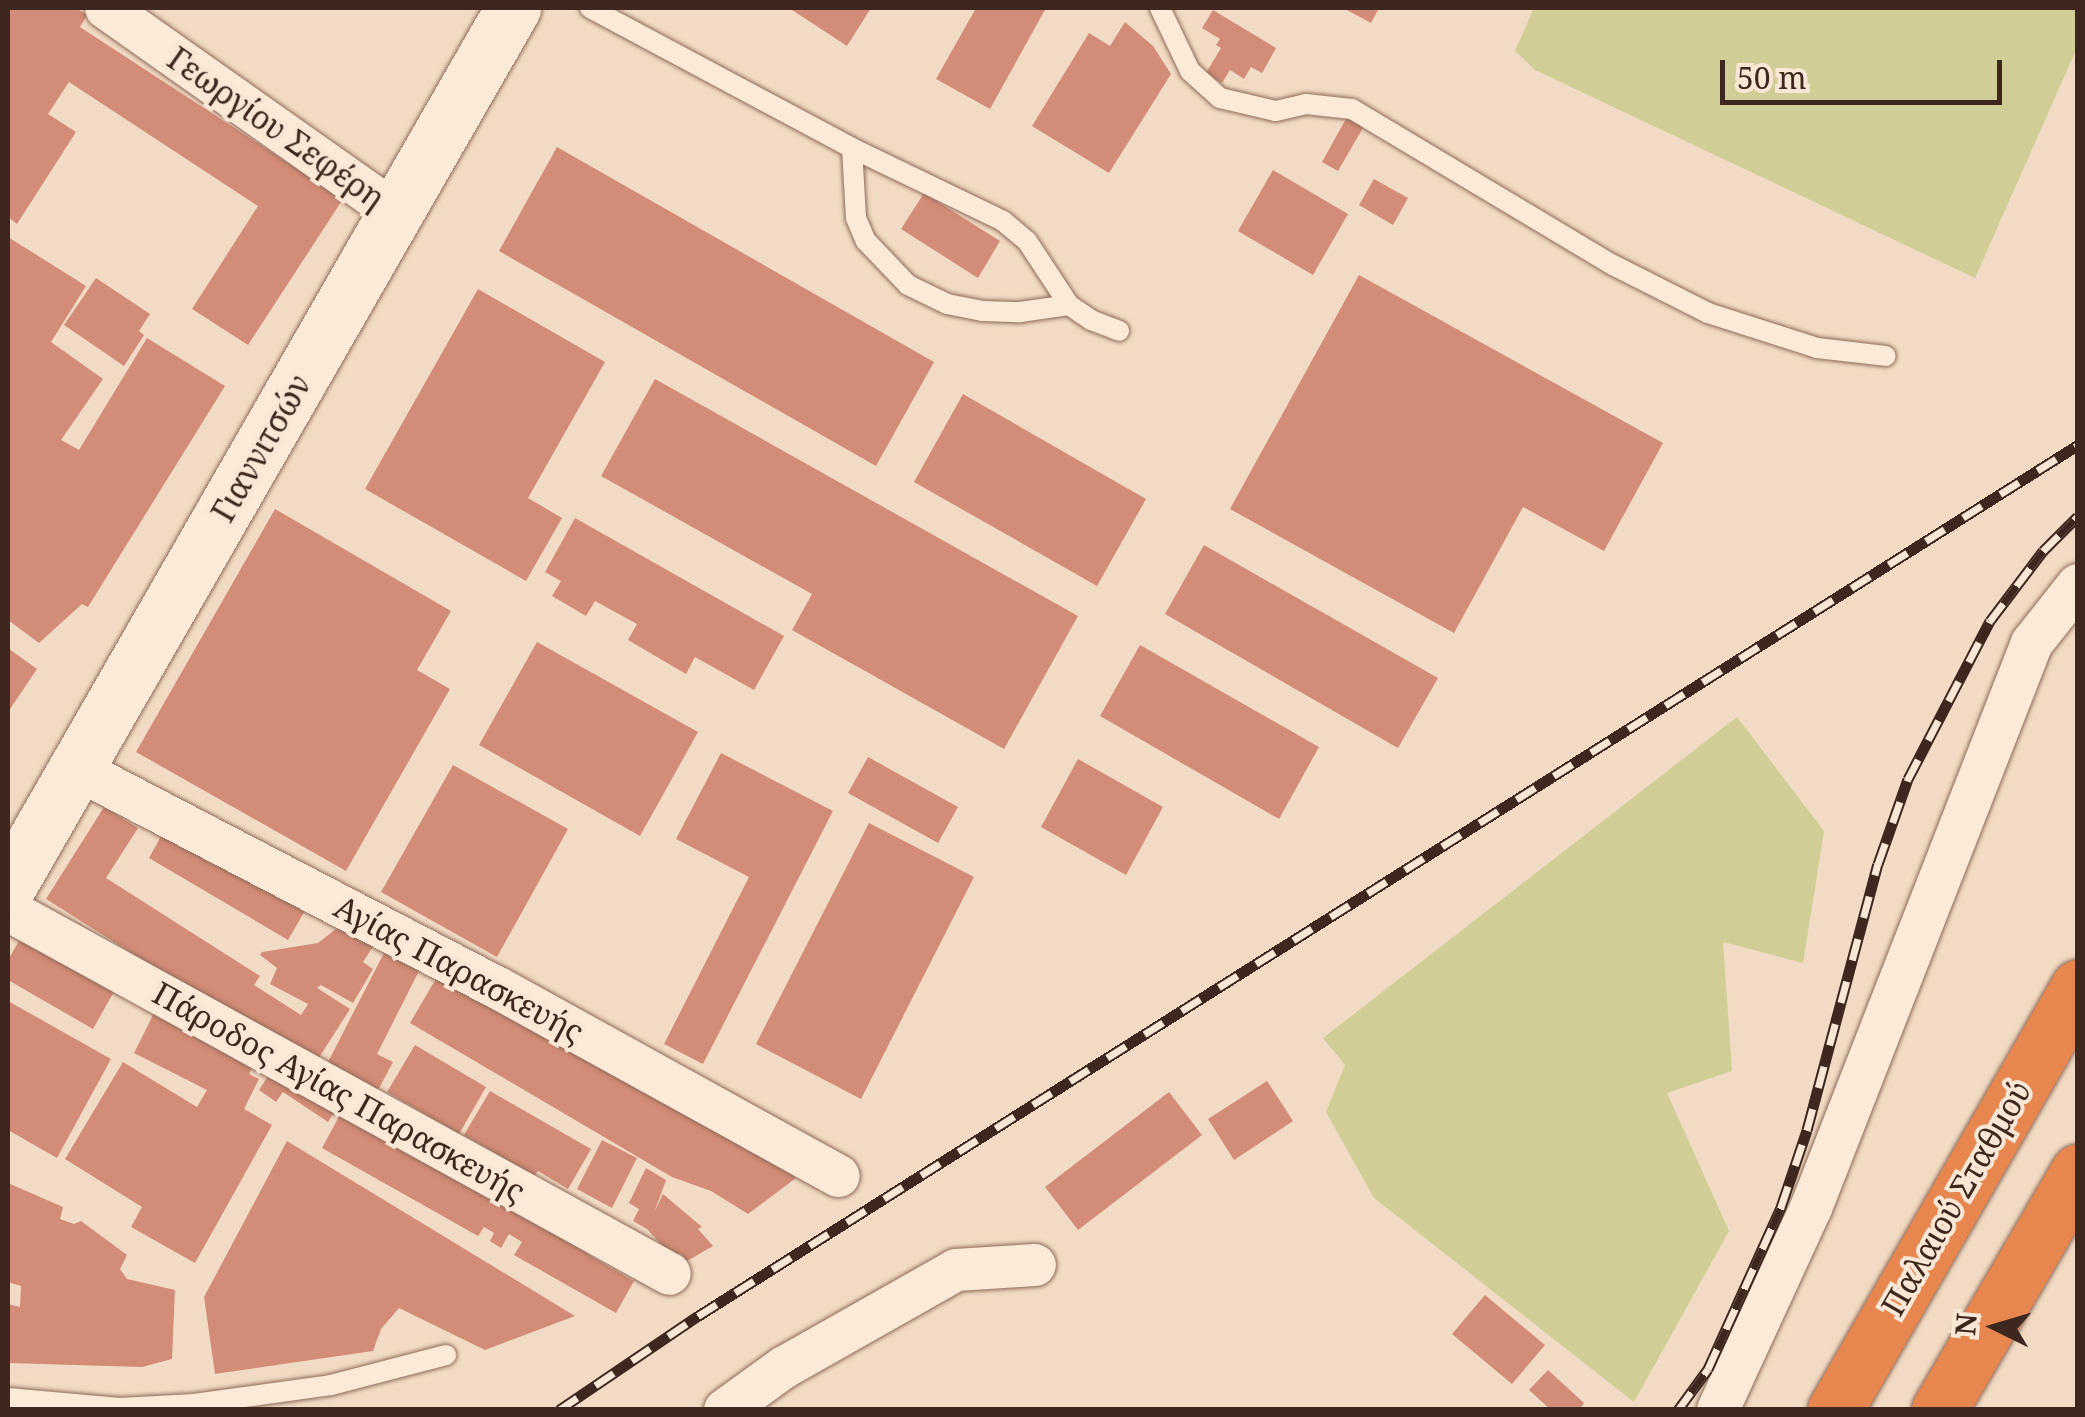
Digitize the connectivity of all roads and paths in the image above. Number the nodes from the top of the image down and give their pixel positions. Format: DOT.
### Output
graph roads {
  1 [pos="106,8"];
  2 [pos="513,8"];
  3 [pos="590,8"];
  4 [pos="1160,8"];
  5 [pos="852,148"];
  6 [pos="397,213"];
  7 [pos="1069,304"];
  8 [pos="1119,330"];
  9 [pos="1886,356"];
  10 [pos="2078,584"];
  11 [pos="77,769"];
  12 [pos="26,814"];
  13 [pos="8,887"];
  14 [pos="8,910"];
  15 [pos="2078,987"];
  16 [pos="2078,1172"];
  17 [pos="839,1176"];
  18 [pos="1035,1265"];
  19 [pos="670,1274"];
  20 [pos="446,1356"];
  21 [pos="8,1398"];
  22 [pos="725,1410"];
  23 [pos="1718,1410"];
  24 [pos="1835,1410"];
  25 [pos="1939,1410"];
  1 -- 6 [label="street, Γεωργίου Σεφέρη"];
  2 -- 6 [label="street, Γιαννιτσών"];
  3 -- 5 [label="lane"];
  4 -- 9 [label="lane"];
  5 -- 7 [label="lane"];
  5 -- 7 [label="lane"];
  6 -- 11 [label="street, Γιαννιτσών"];
  7 -- 8 [label="lane"];
  10 -- 23 [label="street"];
  11 -- 12 [label="street, Γιαννιτσών"];
  11 -- 17 [label="street, Αγίας Παρασκευής"];
  12 -- 13 [label="street, Γιαννιτσών"];
  14 -- 19 [label="street, Πάροδος Αγίας Παρασκευής"];
  15 -- 24 [label="highway, Παλαιού Σταθμού"];
  16 -- 25 [label="highway"];
  18 -- 22 [label="street"];
  20 -- 21 [label="lane"];
}
